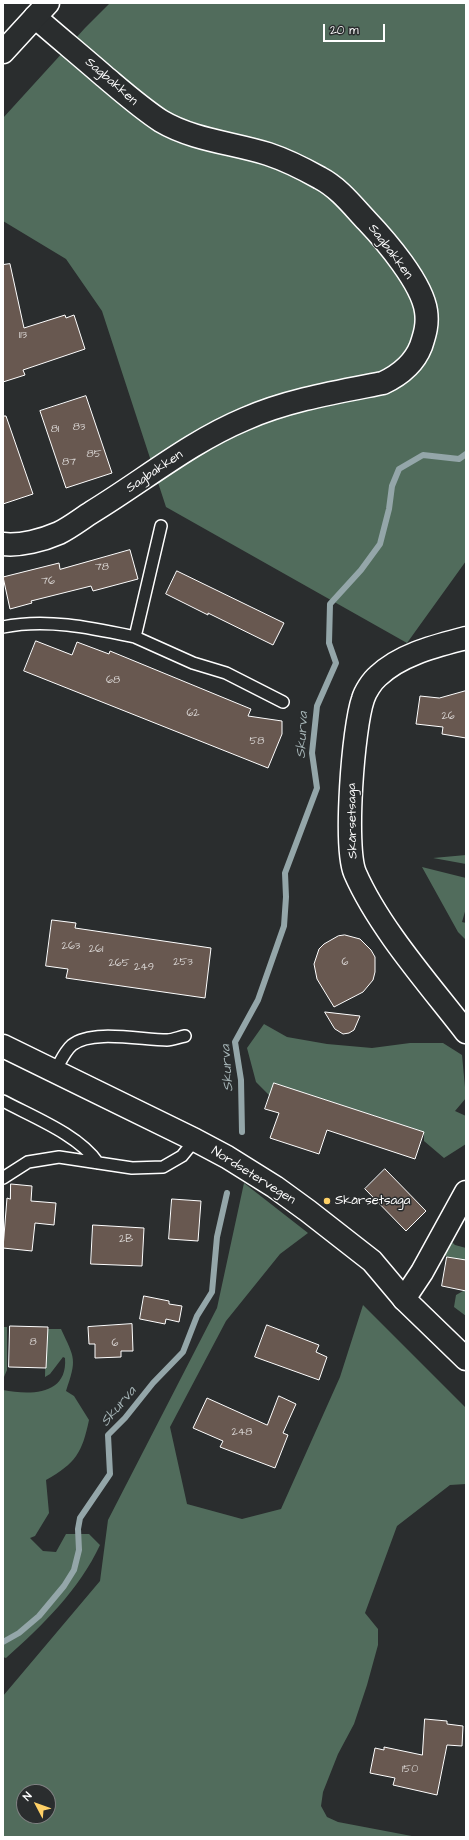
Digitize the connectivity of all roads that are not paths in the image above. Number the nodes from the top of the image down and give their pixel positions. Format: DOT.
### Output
graph roads {
  1 [pos="42,10"];
  2 [pos="3,52"];
  3 [pos="162,526"];
  4 [pos="3,544"];
  5 [pos="3,627"];
  6 [pos="135,637"];
  7 [pos="466,638"];
  8 [pos="283,702"];
  9 [pos="466,1032"];
  10 [pos="185,1036"];
  11 [pos="3,1046"];
  12 [pos="55,1071"];
  13 [pos="3,1101"];
  14 [pos="195,1140"];
  15 [pos="98,1163"];
  16 [pos="3,1178"];
  17 [pos="466,1192"];
  18 [pos="404,1299"];
  19 [pos="466,1359"];
  1 -- 2 [label="street"];
  1 -- 4 [label="street, Sagbakken"];
  3 -- 6 [label="lane"];
  5 -- 6 [label="lane"];
  6 -- 8 [label="lane"];
  7 -- 9 [label="street, Skårsetsaga"];
  10 -- 12 [label="lane"];
  11 -- 12 [label="street, Nordsetervegen"];
  12 -- 14 [label="street, Nordsetervegen"];
  13 -- 15 [label="lane"];
  14 -- 15 [label="lane"];
  14 -- 18 [label="street, Nordsetervegen"];
  15 -- 16 [label="lane"];
  17 -- 18 [label="street"];
  18 -- 19 [label="street, Nordsetervegen"];
}
